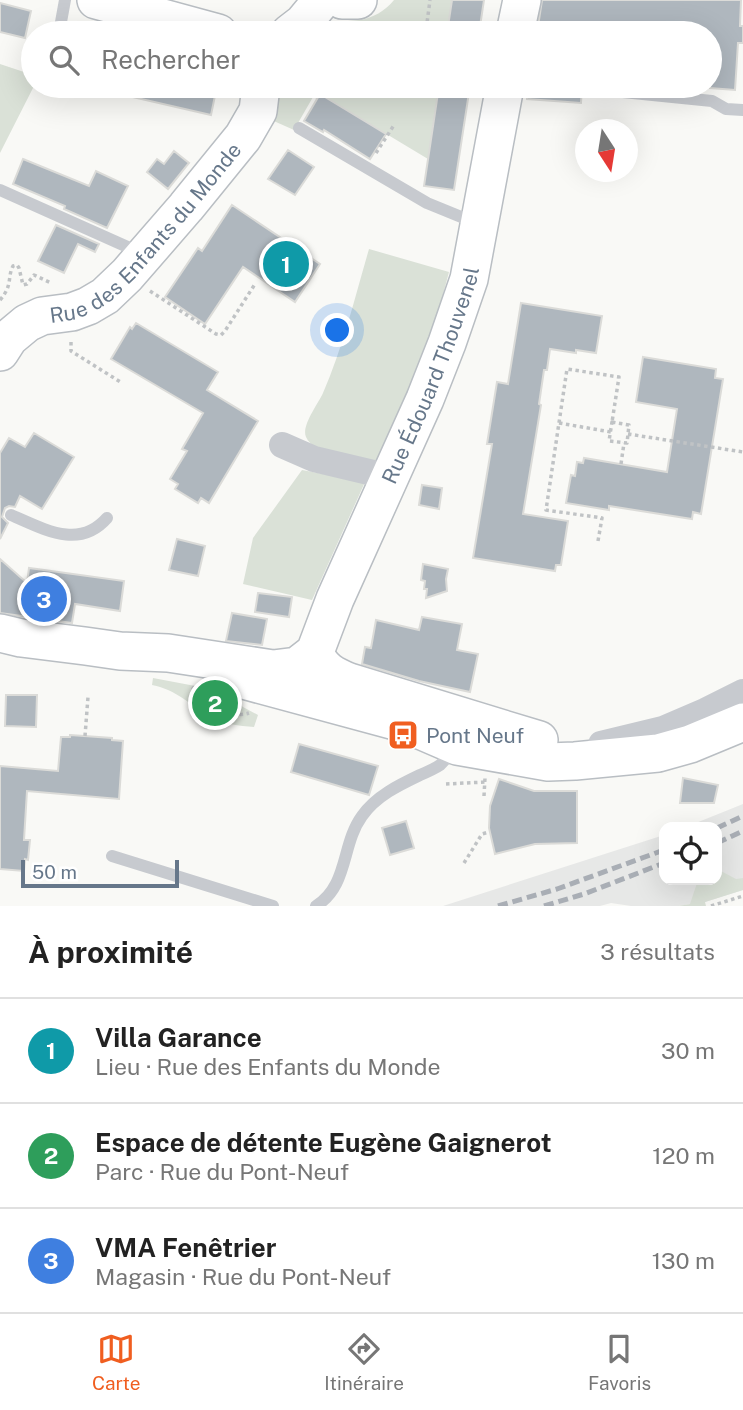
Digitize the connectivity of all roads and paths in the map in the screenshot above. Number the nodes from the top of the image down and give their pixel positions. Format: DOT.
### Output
graph roads {
  1 [pos="65,0"];
  2 [pos="96,0"];
  3 [pos="322,0"];
  4 [pos="342,0"];
  5 [pos="358,0"];
  6 [pos="430,0"];
  7 [pos="522,0"];
  8 [pos="61,21"];
  9 [pos="174,21"];
  10 [pos="305,21"];
  11 [pos="427,21"];
  12 [pos="518,21"];
  13 [pos="260,98"];
  14 [pos="504,98"];
  15 [pos="682,98"];
  16 [pos="743,110"];
  17 [pos="394,125"];
  18 [pos="299,128"];
  19 [pos="367,168"];
  20 [pos="0,190"];
  21 [pos="480,224"];
  22 [pos="145,255"];
  23 [pos="255,284"];
  24 [pos="151,292"];
  25 [pos="62,297"];
  26 [pos="0,300"];
  27 [pos="0,352"];
  28 [pos="122,383"];
  29 [pos="612,422"];
  30 [pos="559,423"];
  31 [pos="611,432"];
  32 [pos="628,434"];
  33 [pos="624,443"];
  34 [pos="282,445"];
  35 [pos="743,452"];
  36 [pos="621,464"];
  37 [pos="390,477"];
  38 [pos="11,515"];
  39 [pos="107,518"];
  40 [pos="598,541"];
  41 [pos="7,638"];
  42 [pos="120,651"];
  43 [pos="315,652"];
  44 [pos="159,662"];
  45 [pos="743,692"];
  46 [pos="88,696"];
  47 [pos="258,709"];
  48 [pos="743,722"];
  49 [pos="465,728"];
  50 [pos="85,736"];
  51 [pos="585,747"];
  52 [pos="634,755"];
  53 [pos="485,782"];
  54 [pos="446,784"];
  55 [pos="489,832"];
  56 [pos="112,856"];
  57 [pos="464,863"];
  58 [pos="743,896"];
  59 [pos="273,906"];
  60 [pos="316,906"];
  61 [pos="711,906"];
  1 -- 8 [label="lane"];
  2 -- 9 [label="street"];
  3 -- 10 [label="street"];
  4 -- 5 [label="street"];
  6 -- 11 [label="path"];
  7 -- 12 [label="street"];
  13 -- 22 [label="street, Rue des Enfants du Monde"];
  14 -- 21 [label="street, Rue Édouard Thouvenel"];
  15 -- 16 [label="lane"];
  17 -- 19 [label="path"];
  18 -- 19 [label="lane"];
  19 -- 21 [label="lane"];
  20 -- 22 [label="lane"];
  21 -- 37 [label="street, Rue Édouard Thouvenel"];
  22 -- 25 [label="street, Rue des Enfants du Monde"];
  23 -- 24 [label="path"];
  25 -- 26 [label="path"];
  25 -- 27 [label="street, Rue des Enfants du Monde"];
  25 -- 28 [label="path"];
  29 -- 30 [label="path"];
  29 -- 31 [label="path"];
  29 -- 32 [label="path"];
  30 -- 31 [label="path"];
  30 -- 40 [label="path"];
  31 -- 33 [label="path"];
  32 -- 33 [label="path"];
  32 -- 35 [label="path"];
  33 -- 36 [label="path"];
  34 -- 37 [label="street"];
  37 -- 43 [label="street, Rue Édouard Thouvenel"];
  38 -- 39 [label="lane"];
  41 -- 42 [label="street"];
  42 -- 43 [label="street"];
  42 -- 44 [label="street"];
  43 -- 49 [label="street"];
  44 -- 47 [label="path"];
  44 -- 49 [label="street"];
  45 -- 51 [label="street"];
  46 -- 50 [label="path"];
  48 -- 52 [label="street"];
  49 -- 51 [label="street"];
  49 -- 52 [label="street"];
  49 -- 60 [label="lane"];
  51 -- 52 [label="street"];
  53 -- 54 [label="path"];
  55 -- 57 [label="path"];
  56 -- 59 [label="lane"];
  58 -- 61 [label="path"];
}
